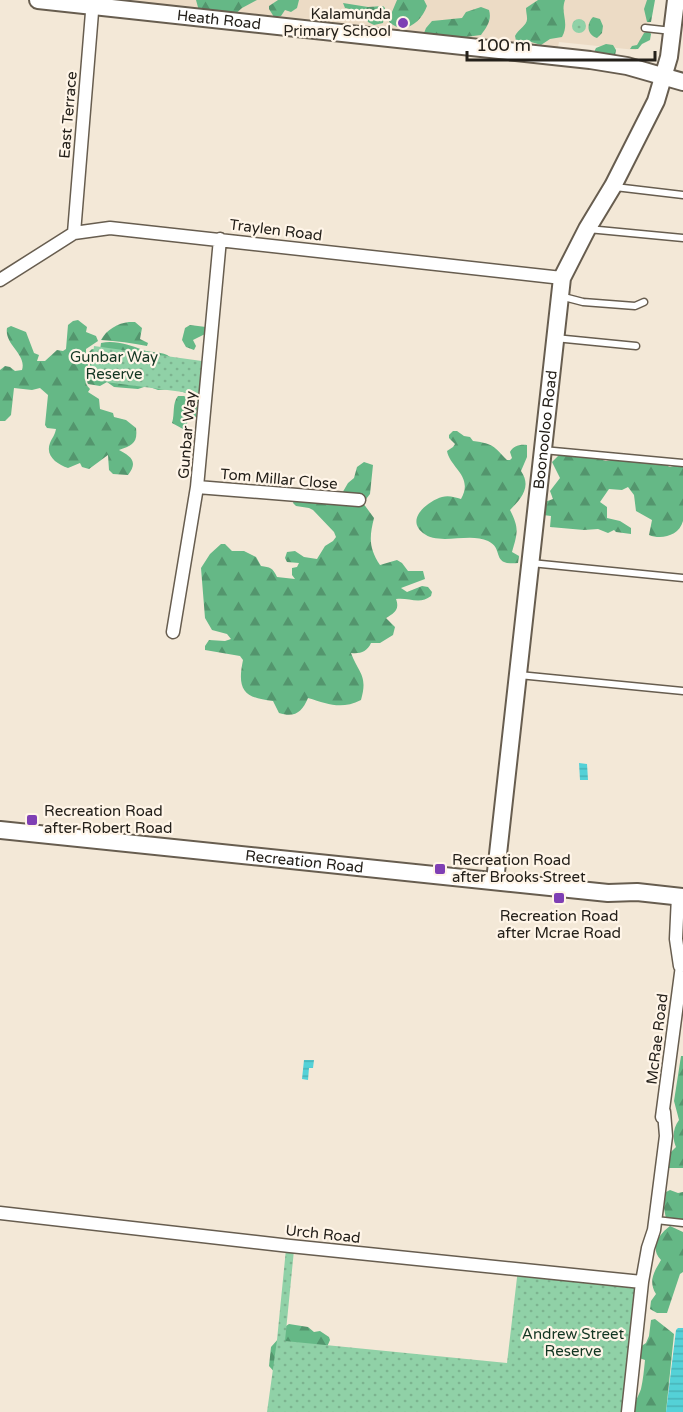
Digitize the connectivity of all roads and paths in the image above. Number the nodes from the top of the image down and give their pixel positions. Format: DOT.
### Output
graph roads {
  1 [pos="38,0"];
  2 [pos="676,0"];
  3 [pos="93,3"];
  4 [pos="645,28"];
  5 [pos="673,31"];
  6 [pos="663,78"];
  7 [pos="683,82"];
  8 [pos="613,186"];
  9 [pos="683,195"];
  10 [pos="587,229"];
  11 [pos="74,233"];
  12 [pos="683,237"];
  13 [pos="220,239"];
  14 [pos="562,278"];
  15 [pos="0,280"];
  16 [pos="560,296"];
  17 [pos="644,302"];
  18 [pos="555,338"];
  19 [pos="636,346"];
  20 [pos="542,450"];
  21 [pos="683,463"];
  22 [pos="197,487"];
  23 [pos="359,500"];
  24 [pos="530,562"];
  25 [pos="683,578"];
  26 [pos="173,633"];
  27 [pos="517,675"];
  28 [pos="683,691"];
  29 [pos="0,830"];
  30 [pos="495,881"];
  31 [pos="680,902"];
  32 [pos="682,964"];
  33 [pos="664,1112"];
  34 [pos="0,1213"];
  35 [pos="655,1220"];
  36 [pos="683,1223"];
  37 [pos="648,1248"];
  38 [pos="642,1282"];
  39 [pos="628,1412"];
  1 -- 3 [label="street, Heath Road"];
  2 -- 5 [label="street, Boonooloo Road"];
  3 -- 6 [label="street, Heath Road"];
  3 -- 11 [label="street, East Terrace"];
  4 -- 5 [label="lane"];
  5 -- 6 [label="street, Boonooloo Road"];
  6 -- 7 [label="street, Heath Road"];
  6 -- 8 [label="street, Boonooloo Road"];
  8 -- 9 [label="lane"];
  8 -- 10 [label="street, Boonooloo Road"];
  10 -- 12 [label="lane"];
  10 -- 14 [label="street, Boonooloo Road"];
  11 -- 13 [label="street, Traylen Road"];
  11 -- 15 [label="street, Traylen Road"];
  13 -- 14 [label="street, Traylen Road"];
  13 -- 22 [label="street, Gunbar Way"];
  14 -- 16 [label="street, Boonooloo Road"];
  16 -- 17 [label="lane"];
  16 -- 18 [label="street, Boonooloo Road"];
  18 -- 19 [label="lane"];
  18 -- 20 [label="street, Boonooloo Road"];
  20 -- 21 [label="lane"];
  20 -- 24 [label="street, Boonooloo Road"];
  22 -- 23 [label="street, Tom Millar Close"];
  22 -- 26 [label="street, Gunbar Way"];
  24 -- 25 [label="lane"];
  24 -- 27 [label="street, Boonooloo Road"];
  27 -- 28 [label="lane"];
  27 -- 30 [label="street, Boonooloo Road"];
  29 -- 30 [label="street, Recreation Road"];
  30 -- 31 [label="street, Recreation Road"];
  31 -- 32 [label="street, McRae Road"];
  32 -- 33 [label="street, McRae Road"];
  33 -- 35 [label="street, McRae Road"];
  33 -- 37 [label="street, McRae Road"];
  34 -- 38 [label="street, Urch Road"];
  35 -- 36 [label="lane"];
  35 -- 37 [label="street, McRae Road"];
  37 -- 38 [label="street, McRae Road"];
  38 -- 39 [label="street, McRae Road"];
}
